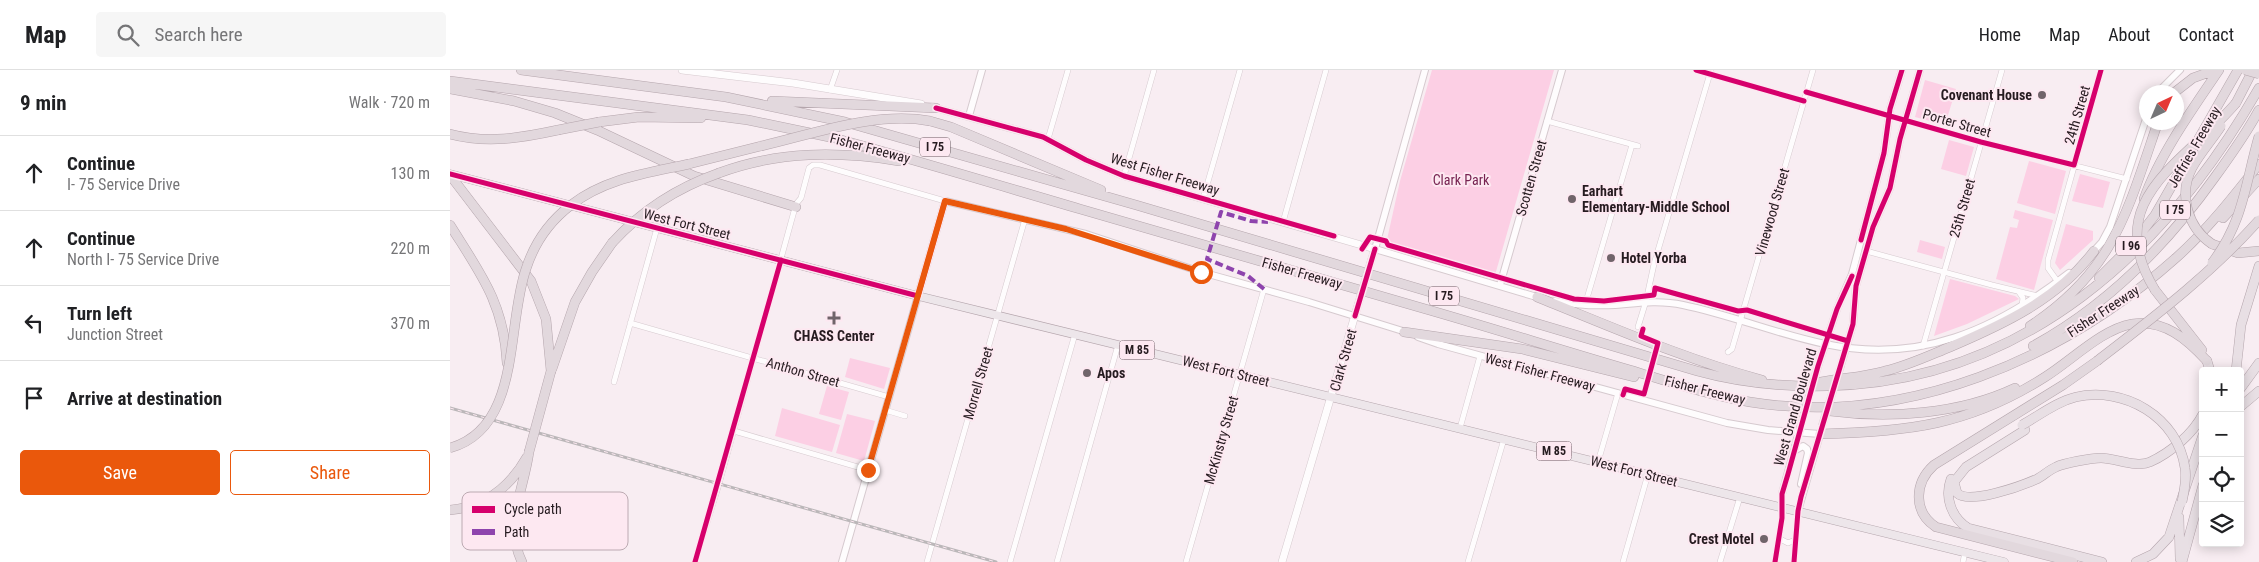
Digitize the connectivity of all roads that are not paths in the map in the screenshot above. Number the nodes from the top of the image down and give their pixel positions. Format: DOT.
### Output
graph roads {
  1 [pos="522,70"];
  2 [pos="682,70"];
  3 [pos="837,70"];
  4 [pos="982,70"];
  5 [pos="1068,70"];
  6 [pos="1154,70"];
  7 [pos="1240,70"];
  8 [pos="1326,70"];
  9 [pos="1425,70"];
  10 [pos="1562,70"];
  11 [pos="1696,70"];
  12 [pos="1813,70"];
  13 [pos="1902,70"];
  14 [pos="1920,70"];
  15 [pos="2002,70"];
  16 [pos="2101,70"];
  17 [pos="2180,70"];
  18 [pos="2217,70"];
  19 [pos="2238,70"];
  20 [pos="2245,70"];
  21 [pos="2253,70"];
  22 [pos="700,71"];
  23 [pos="1711,72"];
  24 [pos="2259,74"];
  25 [pos="450,81"];
  26 [pos="2165,85"];
  27 [pos="2183,85"];
  28 [pos="2259,88"];
  29 [pos="450,89"];
  30 [pos="830,90"];
  31 [pos="1806,92"];
  32 [pos="735,99"];
  33 [pos="1804,101"];
  34 [pos="2236,103"];
  35 [pos="936,108"];
  36 [pos="2259,110"];
  37 [pos="1889,115"];
  38 [pos="969,116"];
  39 [pos="748,120"];
  40 [pos="1907,120"];
  41 [pos="1547,121"];
  42 [pos="2142,130"];
  43 [pos="2155,130"];
  44 [pos="450,134"];
  45 [pos="2259,136"];
  46 [pos="1048,139"];
  47 [pos="1982,142"];
  48 [pos="1632,145"];
  49 [pos="1638,146"];
  50 [pos="2259,164"];
  51 [pos="2074,165"];
  52 [pos="942,168"];
  53 [pos="450,174"];
  54 [pos="1124,176"];
  55 [pos="2126,179"];
  56 [pos="2259,179"];
  57 [pos="1203,199"];
  58 [pos="945,201"];
  59 [pos="1136,205"];
  60 [pos="2142,206"];
  61 [pos="796,207"];
  62 [pos="1025,219"];
  63 [pos="2259,220"];
  64 [pos="1283,222"];
  65 [pos="450,225"];
  66 [pos="657,228"];
  67 [pos="1862,234"];
  68 [pos="1870,236"];
  69 [pos="1375,249"];
  70 [pos="2259,250"];
  71 [pos="1866,251"];
  72 [pos="2094,251"];
  73 [pos="782,260"];
  74 [pos="2259,266"];
  75 [pos="2162,269"];
  76 [pos="1944,272"];
  77 [pos="2058,282"];
  78 [pos="1500,285"];
  79 [pos="2192,286"];
  80 [pos="1264,289"];
  81 [pos="2019,292"];
  82 [pos="918,296"];
  83 [pos="2038,296"];
  84 [pos="1537,298"];
  85 [pos="1646,301"];
  86 [pos="1585,305"];
  87 [pos="2022,305"];
  88 [pos="2066,310"];
  89 [pos="998,315"];
  90 [pos="1355,316"];
  91 [pos="1740,321"];
  92 [pos="630,323"];
  93 [pos="1638,327"];
  94 [pos="1404,332"];
  95 [pos="1075,334"];
  96 [pos="1825,344"];
  97 [pos="1118,345"];
  98 [pos="1846,347"];
  99 [pos="1923,347"];
  100 [pos="1995,349"];
  101 [pos="1728,352"];
  102 [pos="2078,354"];
  103 [pos="1480,356"];
  104 [pos="754,358"];
  105 [pos="2207,361"];
  106 [pos="2258,365"];
  107 [pos="2209,367"];
  108 [pos="2237,367"];
  109 [pos="507,368"];
  110 [pos="551,371"];
  111 [pos="1240,374"];
  112 [pos="1974,379"];
  113 [pos="614,382"];
  114 [pos="1676,383"];
  115 [pos="2244,384"];
  116 [pos="1792,386"];
  117 [pos="2259,391"];
  118 [pos="1618,393"];
  119 [pos="888,397"];
  120 [pos="1332,397"];
  121 [pos="2244,404"];
  122 [pos="1792,406"];
  123 [pos="885,410"];
  124 [pos="905,416"];
  125 [pos="2199,423"];
  126 [pos="1460,428"];
  127 [pos="2024,428"];
  128 [pos="1821,430"];
  129 [pos="734,431"];
  130 [pos="1799,433"];
  131 [pos="1504,439"];
  132 [pos="2199,447"];
  133 [pos="450,448"];
  134 [pos="1794,451"];
  135 [pos="529,452"];
  136 [pos="1598,462"];
  137 [pos="868,470"];
  138 [pos="1648,474"];
  139 [pos="498,492"];
  140 [pos="520,492"];
  141 [pos="1740,497"];
  142 [pos="1801,497"];
  143 [pos="2199,499"];
  144 [pos="1782,507"];
  145 [pos="1798,511"];
  146 [pos="1778,538"];
  147 [pos="1795,540"];
  148 [pos="517,550"];
  149 [pos="1966,552"];
  150 [pos="522,562"];
  151 [pos="695,562"];
  152 [pos="842,562"];
  153 [pos="927,562"];
  154 [pos="1010,562"];
  155 [pos="1056,562"];
  156 [pos="1186,562"];
  157 [pos="1282,562"];
  158 [pos="1468,562"];
  159 [pos="1623,562"];
  160 [pos="1720,562"];
  161 [pos="1775,562"];
  162 [pos="1794,562"];
  163 [pos="1963,562"];
  164 [pos="2004,562"];
  165 [pos="2073,562"];
  166 [pos="2102,562"];
  167 [pos="2136,562"];
  168 [pos="2181,562"];
  1 -- 32 [label="highway, Fisher Freeway / I 75"];
  2 -- 22 [label="main road"];
  3 -- 30 [label="street"];
  4 -- 38 [label="street"];
  5 -- 46 [label="street"];
  6 -- 54 [label="street"];
  7 -- 57 [label="street"];
  8 -- 64 [label="street"];
  9 -- 69 [label="street, Clark Street"];
  10 -- 41 [label="street, Scotten Street"];
  11 -- 23 [label="street"];
  12 -- 31 [label="street, Vinewood Street"];
  13 -- 37 [label="street, West Grand Boulevard"];
  14 -- 40 [label="street"];
  15 -- 47 [label="street, 25th Street"];
  16 -- 51 [label="street, 24th Street"];
  17 -- 26 [label="street"];
  18 -- 27 [label="highway"];
  18 -- 60 [label="highway, bridge"];
  19 -- 88 [label="highway, Jeffries Freeway / I 96"];
  20 -- 24 [label="highway, bridge"];
  21 -- 34 [label="highway"];
  22 -- 30 [label="main road, West Fisher Freeway"];
  23 -- 33 [label="street"];
  23 -- 85 [label="street"];
  25 -- 39 [label="highway, Fisher Freeway / I 75"];
  28 -- 88 [label="highway, Fisher Freeway / I 75"];
  29 -- 61 [label="highway"];
  30 -- 35 [label="main road, West Fisher Freeway"];
  31 -- 33 [label="street, Vinewood Street"];
  31 -- 37 [label="street, Porter Street"];
  32 -- 35 [label="highway"];
  32 -- 59 [label="highway, Fisher Freeway / I 75"];
  33 -- 91 [label="street, Vinewood Street"];
  34 -- 60 [label="highway, bridge"];
  34 -- 70 [label="highway, bridge"];
  35 -- 38 [label="main road, West Fisher Freeway"];
  36 -- 112 [label="highway"];
  37 -- 40 [label="street, Porter Street"];
  37 -- 67 [label="street, West Grand Boulevard"];
  38 -- 46 [label="main road, West Fisher Freeway"];
  39 -- 44 [label="highway, bridge"];
  39 -- 52 [label="highway, Fisher Freeway / I 75"];
  40 -- 47 [label="street, Porter Street"];
  40 -- 68 [label="street"];
  41 -- 48 [label="street"];
  41 -- 78 [label="street, Scotten Street"];
  42 -- 55 [label="street, West Fisher Freeway"];
  43 -- 100 [label="highway"];
  45 -- 79 [label="highway, bridge"];
  46 -- 54 [label="main road, West Fisher Freeway"];
  47 -- 51 [label="street, Porter Street"];
  47 -- 76 [label="street, 25th Street"];
  48 -- 49 [label="street"];
  48 -- 86 [label="street"];
  50 -- 75 [label="highway, Fisher Freeway / I 75"];
  51 -- 55 [label="street, Porter Street"];
  51 -- 77 [label="street, 24th Street"];
  52 -- 110 [label="highway, bridge"];
  52 -- 114 [label="highway, Fisher Freeway / I 75"];
  53 -- 66 [label="main road, West Fort Street / M 85"];
  53 -- 110 [label="highway"];
  54 -- 57 [label="main road, West Fisher Freeway"];
  55 -- 72 [label="street, West Fisher Freeway"];
  56 -- 75 [label="highway"];
  57 -- 64 [label="main road, West Fisher Freeway"];
  58 -- 61 [label="street"];
  58 -- 62 [label="street, West Fisher Freeway"];
  58 -- 82 [label="street"];
  59 -- 109 [label="highway, bridge"];
  59 -- 116 [label="highway, Fisher Freeway / I 75"];
  60 -- 105 [label="highway, bridge"];
  61 -- 73 [label="street"];
  62 -- 80 [label="street, West Fisher Freeway"];
  62 -- 89 [label="street, Morrell Street"];
  63 -- 79 [label="highway, bridge"];
  64 -- 69 [label="main road, West Fisher Freeway"];
  65 -- 109 [label="highway"];
  66 -- 73 [label="main road, West Fort Street / M 85"];
  66 -- 92 [label="street"];
  67 -- 68 [label="street"];
  67 -- 96 [label="street, West Grand Boulevard"];
  68 -- 71 [label="street"];
  69 -- 78 [label="street, West Fisher Freeway"];
  69 -- 90 [label="main road, Clark Street, bridge"];
  71 -- 76 [label="street"];
  71 -- 98 [label="street"];
  72 -- 77 [label="street, West Fisher Freeway"];
  72 -- 116 [label="highway"];
  73 -- 82 [label="main road, West Fort Street / M 85"];
  73 -- 104 [label="street"];
  74 -- 108 [label="highway"];
  75 -- 112 [label="highway, Fisher Freeway / I 75"];
  76 -- 81 [label="street"];
  76 -- 99 [label="street, 25th Street"];
  77 -- 83 [label="street, West Fisher Freeway"];
  78 -- 84 [label="street, West Fisher Freeway"];
  79 -- 165 [label="highway, bridge"];
  80 -- 90 [label="street, West Fisher Freeway"];
  80 -- 111 [label="street, McKinstry Street"];
  81 -- 83 [label="street"];
  81 -- 87 [label="street"];
  82 -- 89 [label="main road, West Fort Street / M 85"];
  82 -- 119 [label="street"];
  83 -- 87 [label="street, West Fisher Freeway"];
  84 -- 86 [label="street, West Fisher Freeway"];
  84 -- 116 [label="highway"];
  85 -- 86 [label="street, West Fisher Freeway"];
  85 -- 91 [label="street, West Fisher Freeway"];
  85 -- 93 [label="street"];
  87 -- 99 [label="street, West Fisher Freeway"];
  88 -- 100 [label="highway, Fisher Freeway / I 75"];
  89 -- 95 [label="main road, West Fort Street / M 85"];
  89 -- 153 [label="street, Morrell Street"];
  90 -- 94 [label="street, West Fisher Freeway"];
  90 -- 120 [label="main road, Clark Street"];
  91 -- 96 [label="street, West Fisher Freeway"];
  91 -- 101 [label="street, Vinewood Street"];
  92 -- 104 [label="street, Anthon Street"];
  92 -- 113 [label="street"];
  94 -- 103 [label="street, West Fisher Freeway"];
  94 -- 114 [label="highway"];
  95 -- 97 [label="main road, West Fort Street / M 85"];
  95 -- 154 [label="street"];
  96 -- 98 [label="street, West Fisher Freeway"];
  96 -- 130 [label="street, West Grand Boulevard, bridge"];
  97 -- 111 [label="main road, West Fort Street / M 85"];
  97 -- 155 [label="street"];
  98 -- 99 [label="street, West Fisher Freeway"];
  98 -- 128 [label="street, bridge"];
  100 -- 116 [label="highway, Fisher Freeway / I 75"];
  102 -- 105 [label="highway"];
  102 -- 122 [label="highway"];
  102 -- 128 [label="highway"];
  103 -- 118 [label="street, West Fisher Freeway"];
  103 -- 126 [label="street"];
  104 -- 119 [label="street, Anthon Street"];
  104 -- 129 [label="street"];
  105 -- 107 [label="highway"];
  106 -- 115 [label="highway"];
  109 -- 133 [label="highway, bridge"];
  110 -- 135 [label="highway, bridge"];
  111 -- 120 [label="main road, West Fort Street / M 85"];
  111 -- 156 [label="street, McKinstry Street"];
  112 -- 122 [label="highway, Fisher Freeway / I 75"];
  114 -- 122 [label="highway, Fisher Freeway / I 75"];
  117 -- 121 [label="highway"];
  118 -- 130 [label="street, West Fisher Freeway"];
  118 -- 136 [label="street"];
  119 -- 123 [label="street"];
  120 -- 126 [label="main road, West Fort Street / M 85"];
  120 -- 157 [label="main road, Clark Street"];
  123 -- 124 [label="street"];
  123 -- 137 [label="street"];
  125 -- 127 [label="highway"];
  126 -- 131 [label="main road, West Fort Street / M 85"];
  127 -- 166 [label="highway"];
  127 -- 168 [label="highway, bridge"];
  128 -- 130 [label="street, West Fisher Freeway"];
  128 -- 142 [label="street"];
  129 -- 137 [label="street"];
  129 -- 151 [label="street"];
  130 -- 134 [label="street, West Grand Boulevard"];
  131 -- 136 [label="main road, West Fort Street / M 85"];
  131 -- 158 [label="street"];
  132 -- 167 [label="highway"];
  134 -- 142 [label="street"];
  134 -- 144 [label="street, West Grand Boulevard"];
  135 -- 139 [label="highway"];
  135 -- 140 [label="highway"];
  136 -- 138 [label="main road, West Fort Street / M 85"];
  137 -- 152 [label="street"];
  138 -- 141 [label="main road, West Fort Street / M 85"];
  138 -- 159 [label="street"];
  141 -- 144 [label="main road, West Fort Street / M 85"];
  141 -- 160 [label="street"];
  142 -- 145 [label="street"];
  143 -- 168 [label="highway"];
  144 -- 145 [label="main road, West Fort Street / M 85"];
  144 -- 146 [label="street, West Grand Boulevard"];
  145 -- 147 [label="street"];
  145 -- 149 [label="main road, West Fort Street / M 85"];
  146 -- 147 [label="street"];
  146 -- 161 [label="street, West Grand Boulevard"];
  147 -- 162 [label="street"];
  148 -- 150 [label="highway"];
  149 -- 163 [label="street"];
  149 -- 164 [label="main road, West Fort Street / M 85"];
}
